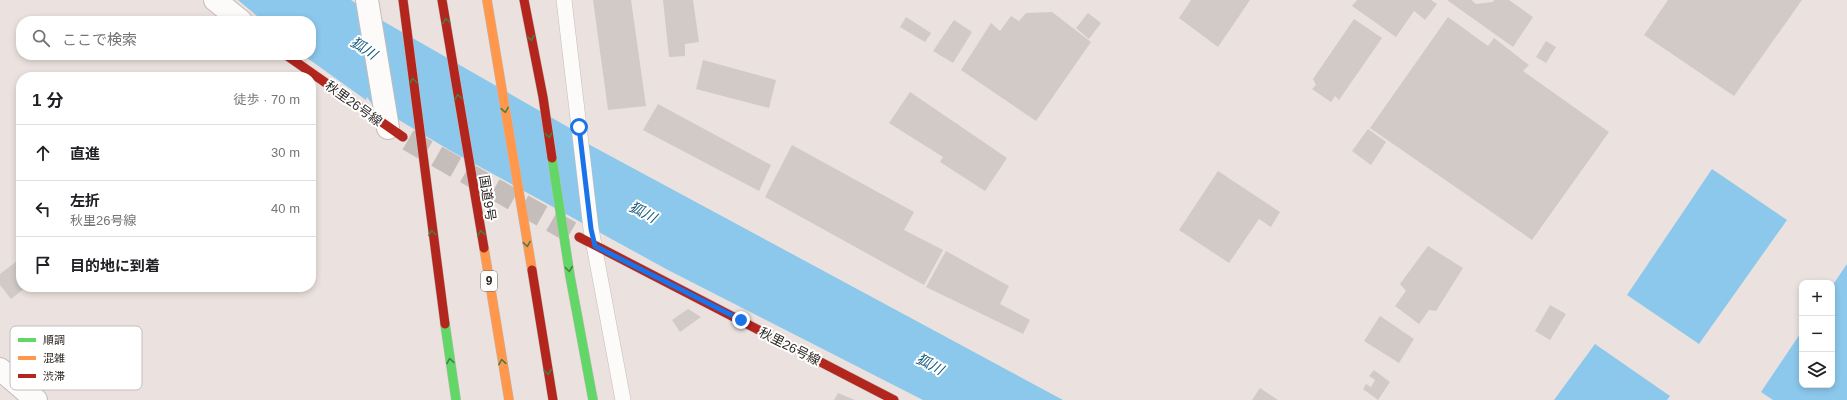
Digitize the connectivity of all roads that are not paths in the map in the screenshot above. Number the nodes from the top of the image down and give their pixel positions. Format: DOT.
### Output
graph roads {
  1 [pos="215,0"];
  2 [pos="403,0"];
  3 [pos="442,0"];
  4 [pos="487,0"];
  5 [pos="524,0"];
  6 [pos="564,0"];
  7 [pos="368,4"];
  8 [pos="235,16"];
  9 [pos="293,60"];
  10 [pos="311,72"];
  11 [pos="316,75"];
  12 [pos="392,126"];
  13 [pos="595,246"];
  14 [pos="0,369"];
  15 [pos="10,378"];
  16 [pos="24,390"];
  17 [pos="36,400"];
  18 [pos="456,400"];
  19 [pos="508,400"];
  20 [pos="553,400"];
  21 [pos="593,400"];
  22 [pos="623,400"];
  23 [pos="894,400"];
  1 -- 8 [label="street"];
  18 -- 2 [label="main road, one-way"];
  19 -- 3 [label="main road, 国道9号 / 9, one-way"];
  4 -- 20 [label="main road, one-way"];
  5 -- 21 [label="main road, one-way"];
  6 -- 13 [label="lane"];
  7 -- 12 [label="street"];
  9 -- 10 [label="main road, 秋里26号線"];
  11 -- 12 [label="main road, 秋里26号線"];
  13 -- 22 [label="lane"];
  13 -- 23 [label="main road, 秋里26号線"];
  14 -- 15 [label="street"];
  16 -- 17 [label="street"];
}
